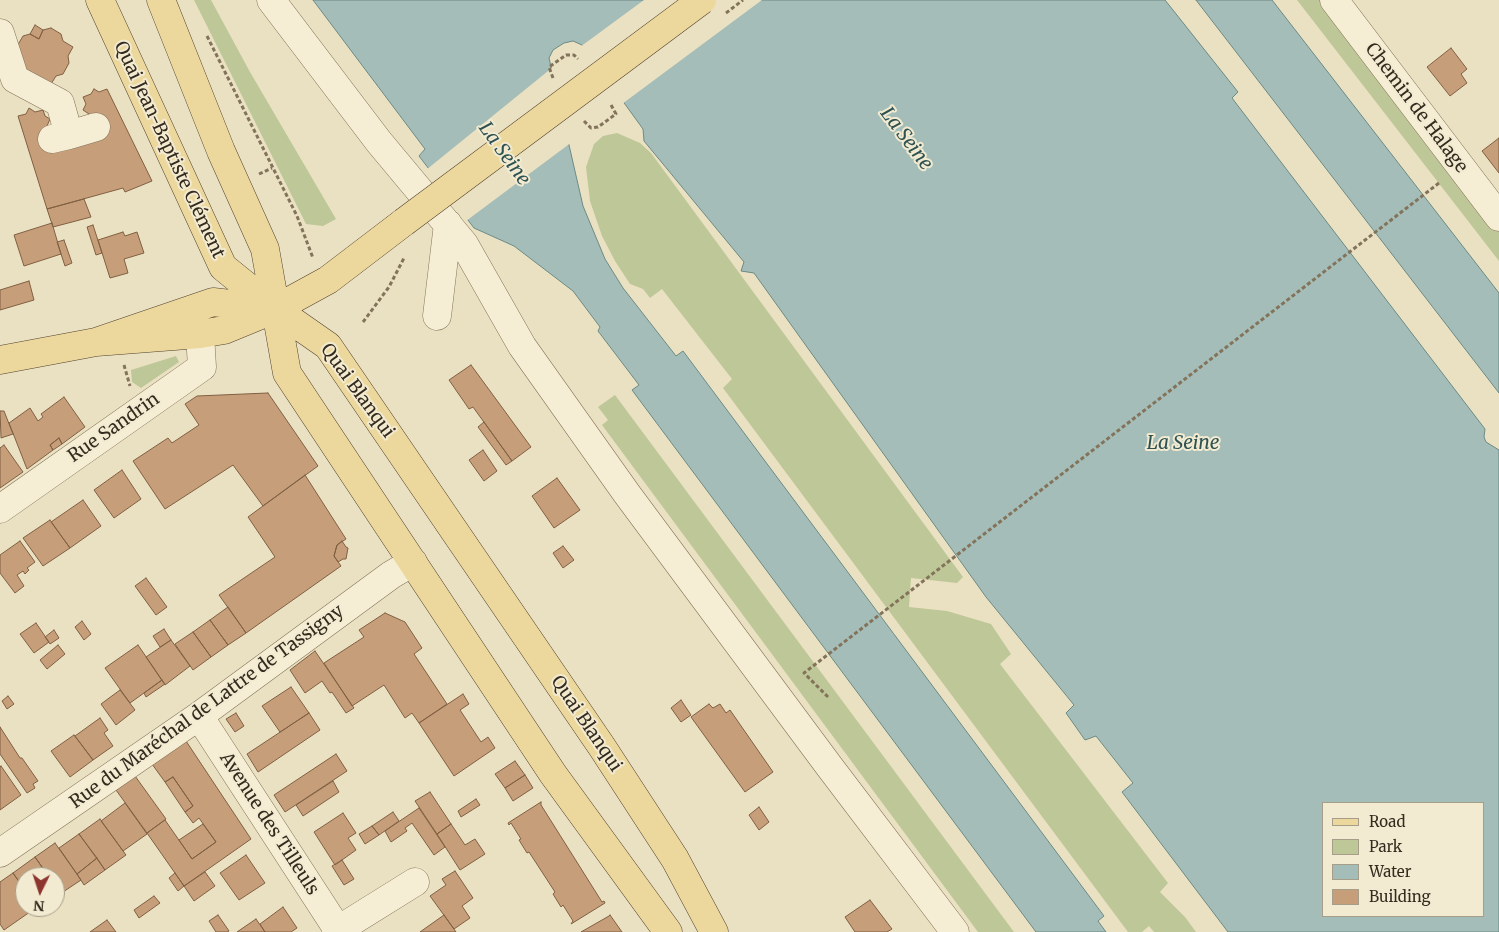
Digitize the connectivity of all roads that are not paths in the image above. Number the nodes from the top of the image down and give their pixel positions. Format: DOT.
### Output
graph roads {
  1 [pos="100,0"];
  2 [pos="161,0"];
  3 [pos="271,0"];
  4 [pos="702,0"];
  5 [pos="1334,0"];
  6 [pos="0,33"];
  7 [pos="96,127"];
  8 [pos="1499,217"];
  9 [pos="448,224"];
  10 [pos="275,309"];
  11 [pos="437,316"];
  12 [pos="200,334"];
  13 [pos="96,342"];
  14 [pos="0,360"];
  15 [pos="0,509"];
  16 [pos="413,562"];
  17 [pos="199,716"];
  18 [pos="0,853"];
  19 [pos="415,882"];
  20 [pos="337,931"];
  21 [pos="668,932"];
  22 [pos="714,932"];
  23 [pos="955,932"];
  1 -- 10 [label="main road, Quai Jean-Baptiste Clément"];
  2 -- 10 [label="main road"];
  3 -- 9 [label="street"];
  4 -- 10 [label="main road, bridge"];
  5 -- 8 [label="street, Chemin de Halage"];
  6 -- 7 [label="street"];
  9 -- 11 [label="street"];
  9 -- 23 [label="street"];
  10 -- 12 [label="main road"];
  10 -- 13 [label="main road"];
  10 -- 16 [label="main road"];
  10 -- 22 [label="main road, Quai Blanqui"];
  12 -- 13 [label="main road"];
  12 -- 15 [label="street, Rue Sandrin"];
  13 -- 14 [label="main road"];
  16 -- 17 [label="street, Rue du Maréchal de Lattre de Tassigny"];
  16 -- 21 [label="main road"];
  17 -- 18 [label="street, Rue du Maréchal de Lattre de Tassigny"];
  17 -- 20 [label="street, Avenue des Tilleuls"];
  19 -- 20 [label="street"];
}
